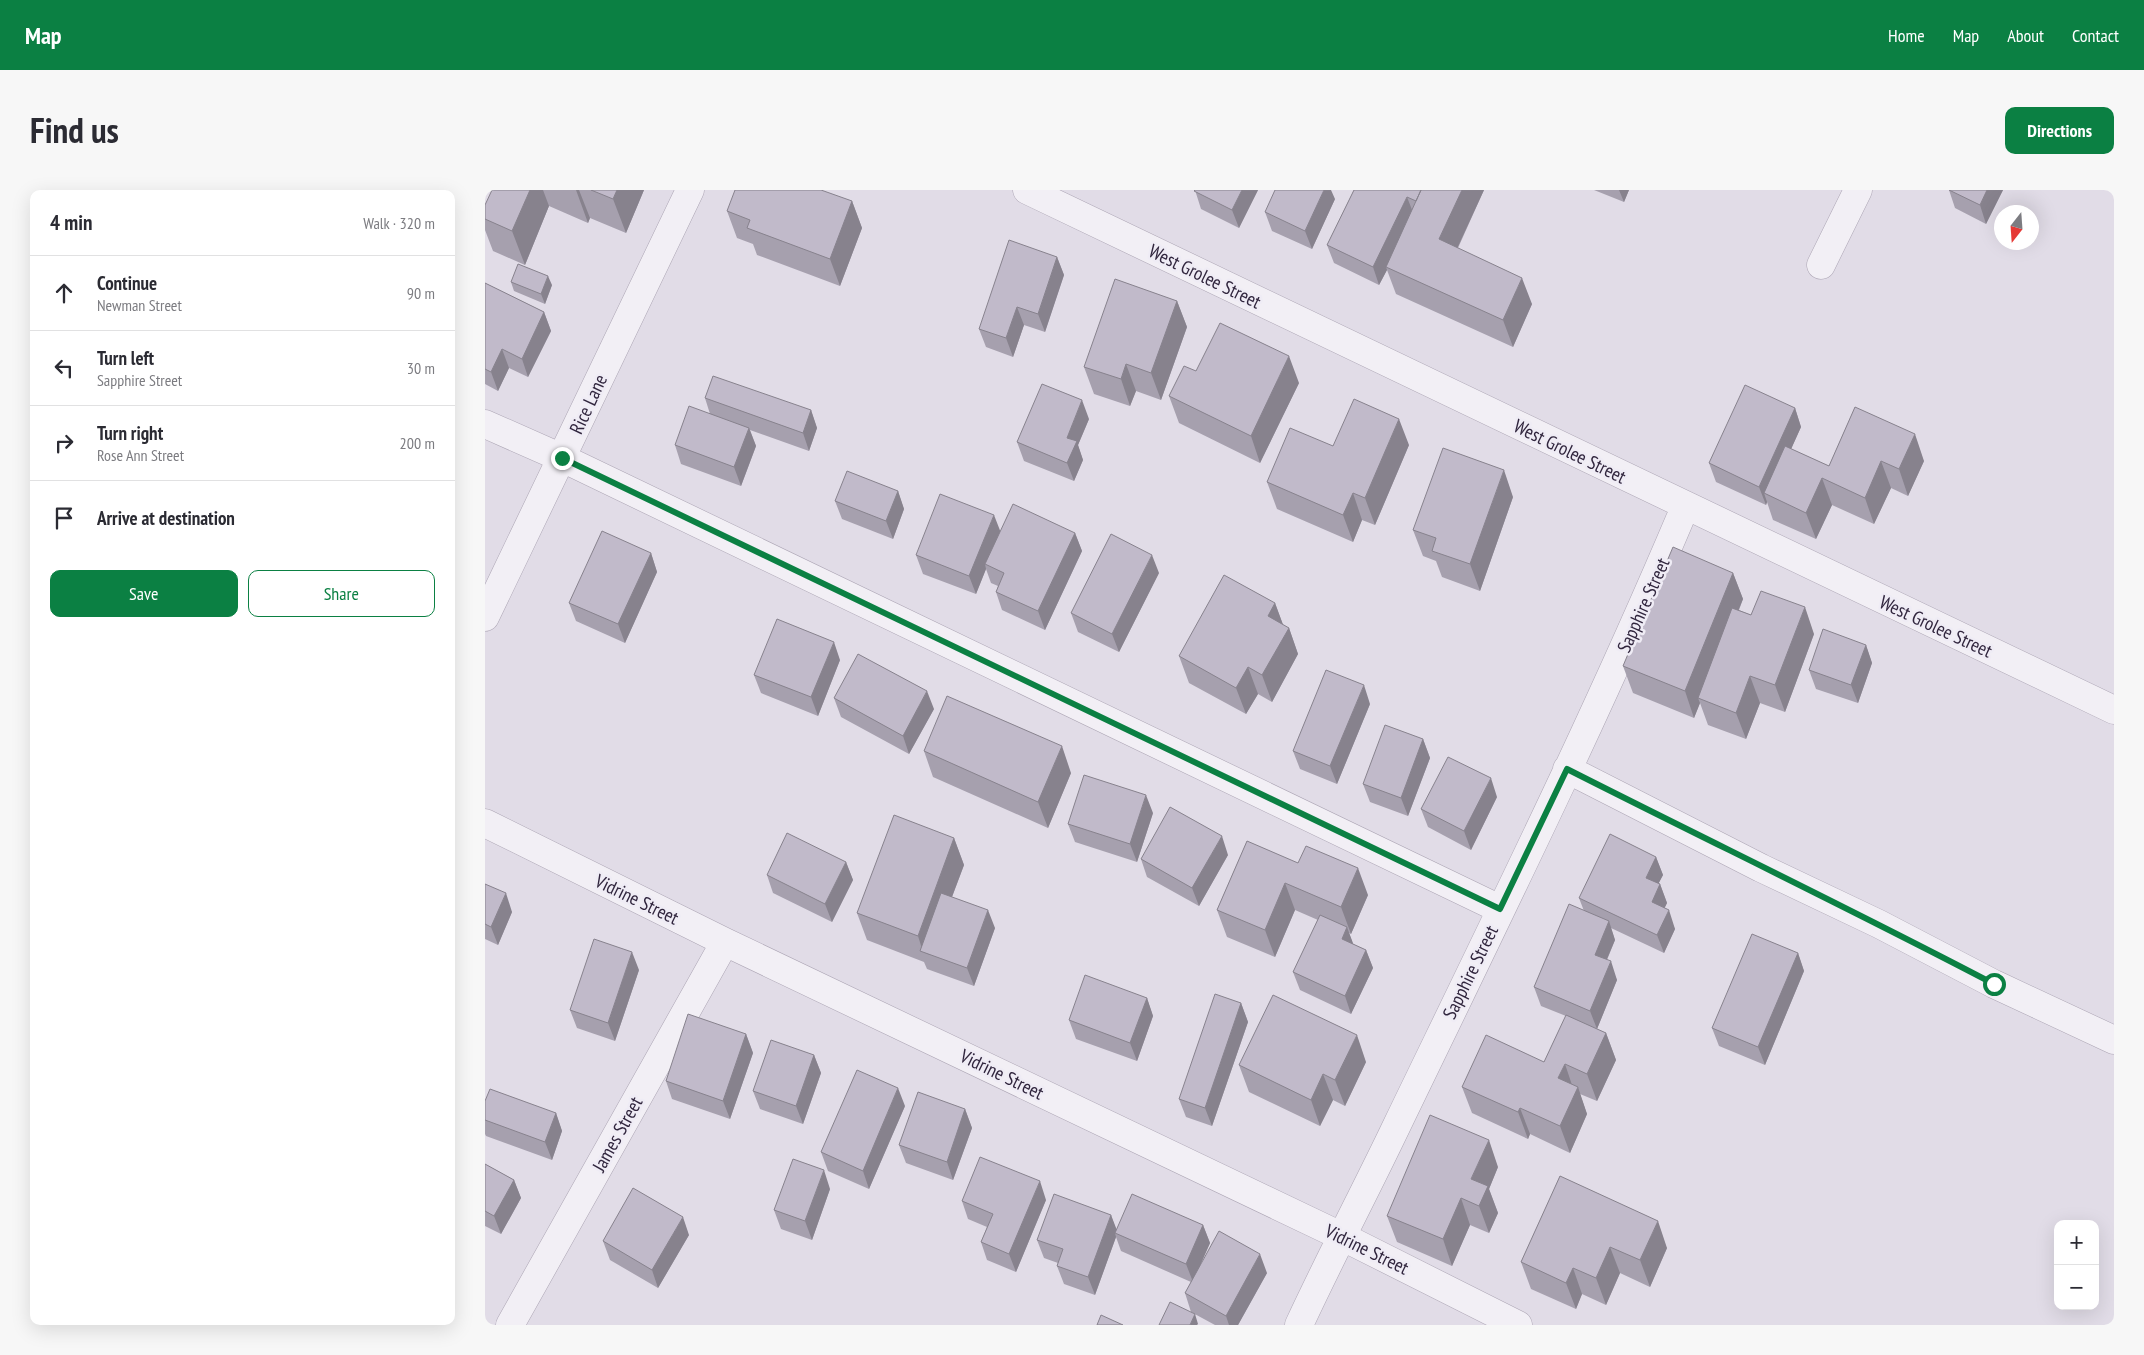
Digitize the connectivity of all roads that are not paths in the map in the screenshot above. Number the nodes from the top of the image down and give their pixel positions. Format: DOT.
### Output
graph roads {
  1 [pos="690,190"];
  2 [pos="1027,190"];
  3 [pos="1858,190"];
  4 [pos="1821,265"];
  5 [pos="485,424"];
  6 [pos="562,458"];
  7 [pos="1685,507"];
  8 [pos="485,617"];
  9 [pos="2114,710"];
  10 [pos="1567,769"];
  11 [pos="485,823"];
  12 [pos="1500,909"];
  13 [pos="725,942"];
  14 [pos="2114,1040"];
  15 [pos="1341,1236"];
  16 [pos="510,1325"];
  17 [pos="1299,1325"];
  18 [pos="1519,1325"];
  1 -- 6 [label="street, Rice Lane"];
  2 -- 7 [label="street, West Grolee Street"];
  3 -- 4 [label="street"];
  5 -- 6 [label="street"];
  6 -- 8 [label="street, Rice Lane"];
  6 -- 12 [label="street"];
  7 -- 9 [label="street, West Grolee Street"];
  7 -- 10 [label="street, Sapphire Street"];
  10 -- 12 [label="street, Sapphire Street"];
  10 -- 14 [label="street"];
  11 -- 13 [label="street, Vidrine Street"];
  12 -- 15 [label="street, Sapphire Street"];
  13 -- 15 [label="street, Vidrine Street"];
  13 -- 16 [label="street, James Street"];
  15 -- 17 [label="street, Sapphire Street"];
  15 -- 18 [label="street, Vidrine Street"];
}
